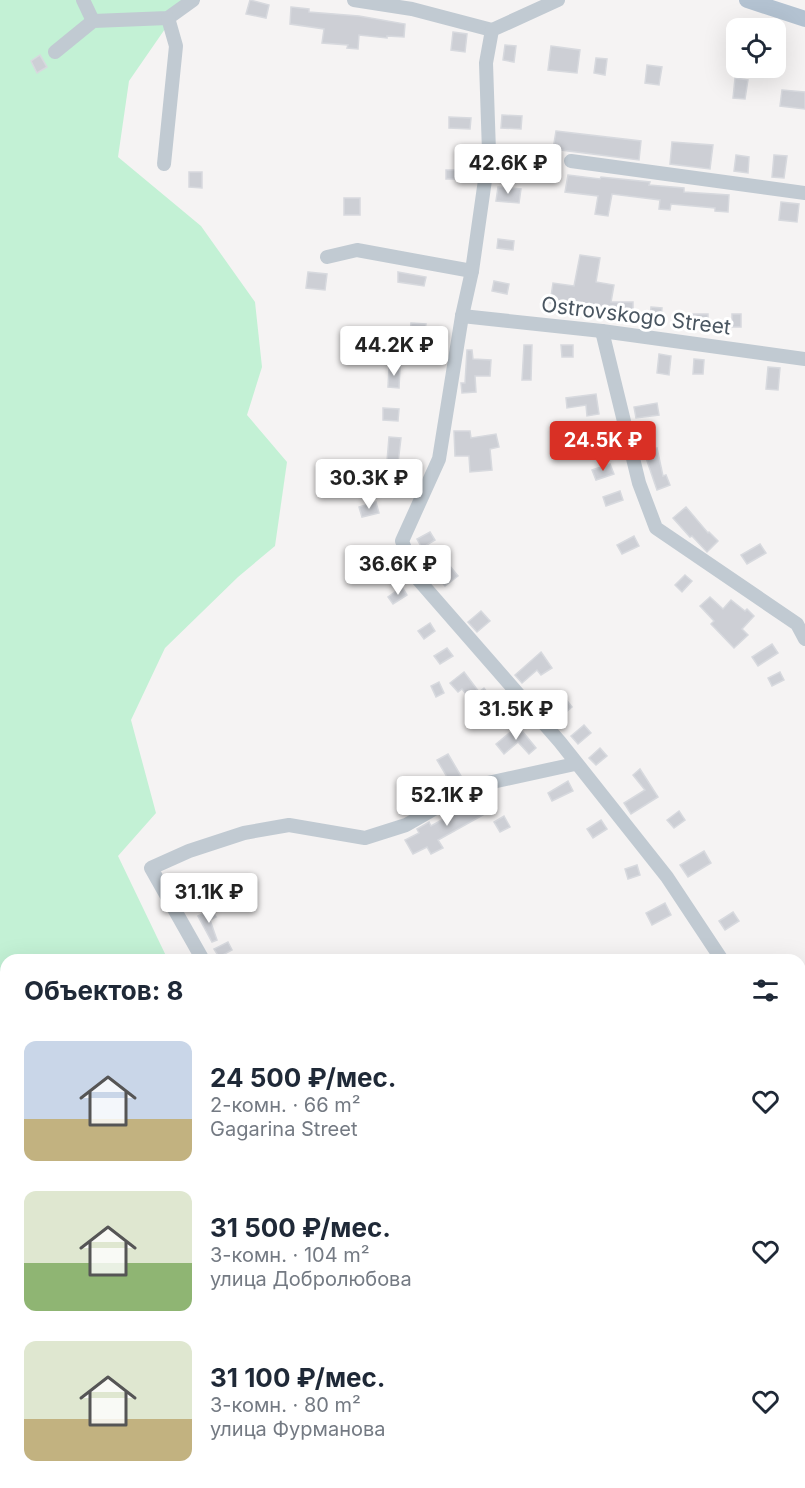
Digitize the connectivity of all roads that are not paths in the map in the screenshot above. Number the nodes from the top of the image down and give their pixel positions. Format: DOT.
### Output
graph roads {
  1 [pos="83,0"];
  2 [pos="193,0"];
  3 [pos="354,0"];
  4 [pos="558,0"];
  5 [pos="747,0"];
  6 [pos="168,18"];
  7 [pos="805,19"];
  8 [pos="93,21"];
  9 [pos="492,30"];
  10 [pos="56,52"];
  11 [pos="571,160"];
  12 [pos="164,164"];
  13 [pos="805,193"];
  14 [pos="327,257"];
  15 [pos="472,271"];
  16 [pos="462,316"];
  17 [pos="602,331"];
  18 [pos="805,359"];
  19 [pos="805,639"];
  20 [pos="575,764"];
  21 [pos="200,954"];
  22 [pos="718,954"];
  1 -- 8 [label="street"];
  2 -- 6 [label="street"];
  3 -- 9 [label="street"];
  4 -- 9 [label="street"];
  5 -- 7 [label="main road"];
  6 -- 8 [label="street"];
  6 -- 12 [label="street"];
  8 -- 10 [label="street"];
  9 -- 15 [label="street"];
  11 -- 13 [label="street"];
  14 -- 15 [label="street"];
  15 -- 16 [label="street"];
  16 -- 17 [label="street, Ostrovskogo Street"];
  16 -- 20 [label="street"];
  17 -- 18 [label="street, Ostrovskogo Street"];
  17 -- 19 [label="street"];
  20 -- 21 [label="street"];
  20 -- 22 [label="street"];
}
